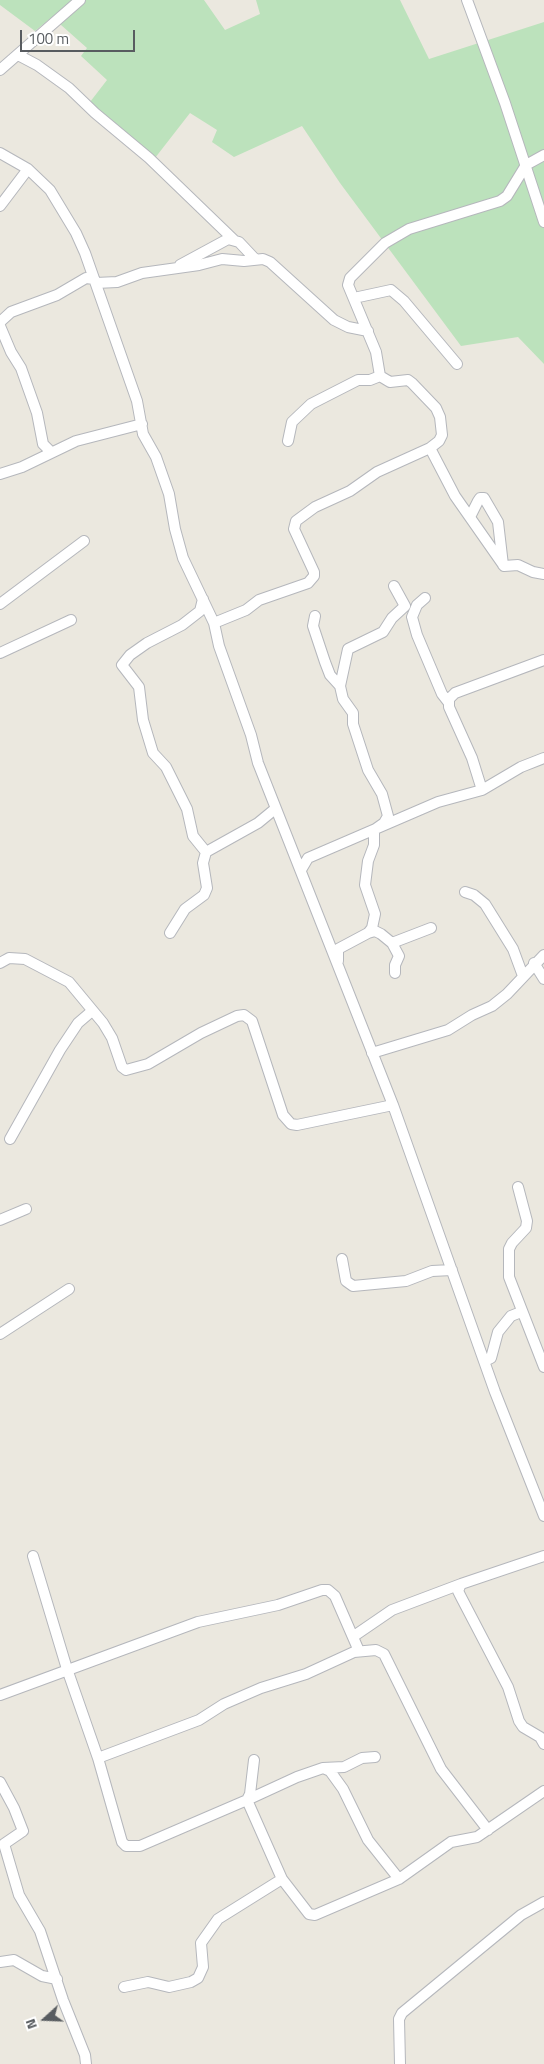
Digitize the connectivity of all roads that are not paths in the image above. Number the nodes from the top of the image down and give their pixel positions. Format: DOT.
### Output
graph roads {
  1 [pos="80,0"];
  2 [pos="467,0"];
  3 [pos="18,55"];
  4 [pos="0,70"];
  5 [pos="0,153"];
  6 [pos="544,155"];
  7 [pos="526,165"];
  8 [pos="28,169"];
  9 [pos="0,206"];
  10 [pos="544,222"];
  11 [pos="234,240"];
  12 [pos="255,259"];
  13 [pos="174,268"];
  14 [pos="95,281"];
  15 [pos="354,298"];
  16 [pos="1,318"];
  17 [pos="363,327"];
  18 [pos="457,364"];
  19 [pos="380,376"];
  20 [pos="142,424"];
  21 [pos="288,441"];
  22 [pos="430,448"];
  23 [pos="51,452"];
  24 [pos="0,474"];
  25 [pos="470,517"];
  26 [pos="84,541"];
  27 [pos="504,566"];
  28 [pos="544,574"];
  29 [pos="394,586"];
  30 [pos="426,598"];
  31 [pos="202,599"];
  32 [pos="0,604"];
  33 [pos="405,606"];
  34 [pos="315,616"];
  35 [pos="412,617"];
  36 [pos="72,620"];
  37 [pos="214,623"];
  38 [pos="0,653"];
  39 [pos="544,660"];
  40 [pos="340,686"];
  41 [pos="448,703"];
  42 [pos="544,758"];
  43 [pos="482,790"];
  44 [pos="275,809"];
  45 [pos="374,830"];
  46 [pos="206,852"];
  47 [pos="295,853"];
  48 [pos="308,858"];
  49 [pos="302,870"];
  50 [pos="464,892"];
  51 [pos="431,928"];
  52 [pos="170,933"];
  53 [pos="368,933"];
  54 [pos="392,943"];
  55 [pos="544,955"];
  56 [pos="0,962"];
  57 [pos="534,963"];
  58 [pos="340,969"];
  59 [pos="395,972"];
  60 [pos="523,976"];
  61 [pos="544,979"];
  62 [pos="92,1011"];
  63 [pos="372,1053"];
  64 [pos="392,1105"];
  65 [pos="10,1139"];
  66 [pos="518,1187"];
  67 [pos="26,1209"];
  68 [pos="0,1220"];
  69 [pos="342,1259"];
  70 [pos="452,1270"];
  71 [pos="69,1289"];
  72 [pos="521,1312"];
  73 [pos="0,1334"];
  74 [pos="485,1360"];
  75 [pos="544,1367"];
  76 [pos="541,1494"];
  77 [pos="544,1516"];
  78 [pos="33,1556"];
  79 [pos="544,1556"];
  80 [pos="461,1584"];
  81 [pos="354,1636"];
  82 [pos="359,1651"];
  83 [pos="67,1669"];
  84 [pos="0,1694"];
  85 [pos="544,1744"];
  86 [pos="375,1757"];
  87 [pos="98,1758"];
  88 [pos="254,1760"];
  89 [pos="323,1768"];
  90 [pos="0,1782"];
  91 [pos="544,1791"];
  92 [pos="247,1800"];
  93 [pos="488,1830"];
  94 [pos="398,1878"];
  95 [pos="282,1879"];
  96 [pos="544,1902"];
  97 [pos="0,1962"];
  98 [pos="57,1979"];
  99 [pos="124,1987"];
  100 [pos="86,2064"];
  101 [pos="400,2064"];
  1 -- 3 [label="street"];
  2 -- 7 [label="street"];
  3 -- 4 [label="street"];
  3 -- 11 [label="street"];
  5 -- 8 [label="street"];
  6 -- 7 [label="street"];
  7 -- 10 [label="street"];
  7 -- 15 [label="street"];
  8 -- 9 [label="street"];
  8 -- 14 [label="street"];
  11 -- 12 [label="street"];
  11 -- 13 [label="street"];
  12 -- 13 [label="street"];
  12 -- 17 [label="street"];
  13 -- 14 [label="street"];
  14 -- 16 [label="street"];
  14 -- 20 [label="street"];
  15 -- 17 [label="street"];
  15 -- 18 [label="street"];
  16 -- 23 [label="street"];
  17 -- 19 [label="street"];
  19 -- 21 [label="street"];
  19 -- 22 [label="street"];
  20 -- 23 [label="street"];
  20 -- 31 [label="street"];
  22 -- 25 [label="street"];
  22 -- 37 [label="street"];
  23 -- 24 [label="street"];
  25 -- 27 [label="street"];
  25 -- 27 [label="street"];
  26 -- 32 [label="street"];
  27 -- 28 [label="street"];
  29 -- 33 [label="street"];
  30 -- 35 [label="street"];
  31 -- 37 [label="street"];
  31 -- 46 [label="street"];
  33 -- 35 [label="street"];
  33 -- 40 [label="street"];
  34 -- 40 [label="street"];
  35 -- 41 [label="street"];
  36 -- 38 [label="street"];
  37 -- 44 [label="street"];
  39 -- 41 [label="street"];
  40 -- 45 [label="street"];
  41 -- 43 [label="street"];
  42 -- 43 [label="street"];
  43 -- 45 [label="street"];
  44 -- 46 [label="street"];
  44 -- 47 [label="street"];
  45 -- 48 [label="street"];
  45 -- 53 [label="street"];
  46 -- 52 [label="street"];
  47 -- 48 [label="street"];
  47 -- 49 [label="street"];
  48 -- 49 [label="street"];
  49 -- 58 [label="street"];
  50 -- 60 [label="street"];
  51 -- 54 [label="street"];
  53 -- 54 [label="street"];
  53 -- 58 [label="street"];
  54 -- 59 [label="street"];
  55 -- 57 [label="street"];
  56 -- 62 [label="street"];
  57 -- 60 [label="street"];
  57 -- 61 [label="street"];
  58 -- 63 [label="street"];
  60 -- 63 [label="street"];
  62 -- 64 [label="street"];
  62 -- 65 [label="street"];
  63 -- 64 [label="street"];
  64 -- 70 [label="street"];
  66 -- 72 [label="street"];
  67 -- 68 [label="street"];
  69 -- 70 [label="street"];
  70 -- 74 [label="street"];
  71 -- 73 [label="street"];
  72 -- 74 [label="street"];
  72 -- 75 [label="street"];
  74 -- 76 [label="street"];
  76 -- 77 [label="street"];
  78 -- 83 [label="street"];
  79 -- 80 [label="street"];
  80 -- 81 [label="street"];
  80 -- 85 [label="street"];
  81 -- 82 [label="street"];
  81 -- 83 [label="street"];
  82 -- 87 [label="street"];
  82 -- 93 [label="street"];
  83 -- 84 [label="street"];
  83 -- 87 [label="street"];
  86 -- 89 [label="street"];
  87 -- 92 [label="street"];
  88 -- 92 [label="street"];
  89 -- 92 [label="street"];
  89 -- 94 [label="street"];
  90 -- 98 [label="street"];
  91 -- 93 [label="street"];
  92 -- 95 [label="street"];
  93 -- 94 [label="street"];
  94 -- 95 [label="street"];
  95 -- 99 [label="street"];
  96 -- 101 [label="street"];
  97 -- 98 [label="street"];
  98 -- 100 [label="street"];
}
